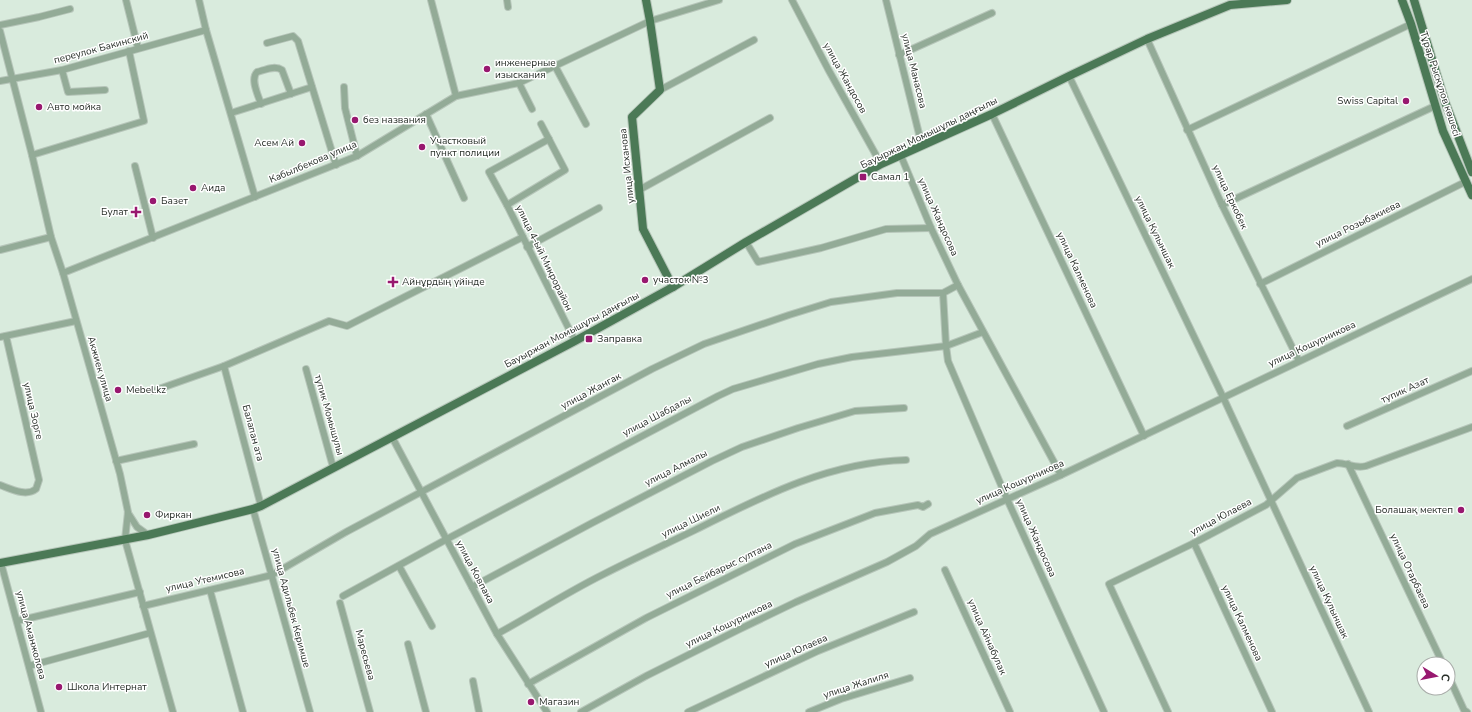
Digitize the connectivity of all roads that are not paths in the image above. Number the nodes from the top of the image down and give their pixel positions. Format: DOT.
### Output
graph roads {
  1 [pos="126,0"];
  2 [pos="200,0"];
  3 [pos="431,0"];
  4 [pos="507,0"];
  5 [pos="646,0"];
  6 [pos="719,0"];
  7 [pos="792,0"];
  8 [pos="886,0"];
  9 [pos="1287,0"];
  10 [pos="1402,0"];
  11 [pos="1414,0"];
  12 [pos="1274,1"];
  13 [pos="508,7"];
  14 [pos="70,9"];
  15 [pos="992,13"];
  16 [pos="650,21"];
  17 [pos="1411,24"];
  18 [pos="0,25"];
  19 [pos="206,30"];
  20 [pos="0,32"];
  21 [pos="1146,39"];
  22 [pos="754,40"];
  23 [pos="267,43"];
  24 [pos="138,48"];
  25 [pos="129,51"];
  26 [pos="900,55"];
  27 [pos="555,66"];
  28 [pos="62,70"];
  29 [pos="1069,76"];
  30 [pos="12,79"];
  31 [pos="0,81"];
  32 [pos="520,83"];
  33 [pos="344,87"];
  34 [pos="312,88"];
  35 [pos="105,90"];
  36 [pos="660,90"];
  37 [pos="292,94"];
  38 [pos="456,96"];
  39 [pos="261,104"];
  40 [pos="1435,106"];
  41 [pos="532,109"];
  42 [pos="231,113"];
  43 [pos="426,114"];
  44 [pos="992,114"];
  45 [pos="770,118"];
  46 [pos="541,124"];
  47 [pos="586,124"];
  48 [pos="1454,125"];
  49 [pos="1187,130"];
  50 [pos="1443,131"];
  51 [pos="549,139"];
  52 [pos="922,146"];
  53 [pos="32,155"];
  54 [pos="357,156"];
  55 [pos="901,156"];
  56 [pos="881,164"];
  57 [pos="336,165"];
  58 [pos="135,166"];
  59 [pos="1472,172"];
  60 [pos="1465,182"];
  61 [pos="639,190"];
  62 [pos="1472,195"];
  63 [pos="255,197"];
  64 [pos="464,198"];
  65 [pos="507,205"];
  66 [pos="1222,205"];
  67 [pos="599,208"];
  68 [pos="931,228"];
  69 [pos="51,237"];
  70 [pos="523,237"];
  71 [pos="153,238"];
  72 [pos="746,242"];
  73 [pos="527,247"];
  74 [pos="0,250"];
  75 [pos="63,273"];
  76 [pos="1472,279"];
  77 [pos="1260,284"];
  78 [pos="958,285"];
  79 [pos="673,287"];
  80 [pos="943,293"];
  81 [pos="76,321"];
  82 [pos="984,332"];
  83 [pos="3,337"];
  84 [pos="575,340"];
  85 [pos="946,346"];
  86 [pos="1299,361"];
  87 [pos="224,366"];
  88 [pos="306,369"];
  89 [pos="1472,371"];
  90 [pos="154,391"];
  91 [pos="1223,397"];
  92 [pos="904,408"];
  93 [pos="1347,426"];
  94 [pos="1472,427"];
  95 [pos="1144,436"];
  96 [pos="392,437"];
  97 [pos="194,444"];
  98 [pos="906,460"];
  99 [pos="116,461"];
  100 [pos="1348,464"];
  101 [pos="333,467"];
  102 [pos="1061,475"];
  103 [pos="0,485"];
  104 [pos="422,493"];
  105 [pos="1007,499"];
  106 [pos="1271,500"];
  107 [pos="928,504"];
  108 [pos="262,506"];
  109 [pos="253,509"];
  110 [pos="128,512"];
  111 [pos="148,535"];
  112 [pos="447,539"];
  113 [pos="125,540"];
  114 [pos="1194,543"];
  115 [pos="1,563"];
  116 [pos="399,566"];
  117 [pos="946,570"];
  118 [pos="272,575"];
  119 [pos="472,587"];
  120 [pos="210,590"];
  121 [pos="140,592"];
  122 [pos="343,596"];
  123 [pos="340,603"];
  124 [pos="143,606"];
  125 [pos="914,612"];
  126 [pos="18,621"];
  127 [pos="432,626"];
  128 [pos="150,633"];
  129 [pos="497,634"];
  130 [pos="408,644"];
  131 [pos="1439,656"];
  132 [pos="29,666"];
  133 [pos="910,678"];
  134 [pos="473,681"];
  135 [pos="528,684"];
  136 [pos="1456,692"];
  137 [pos="41,712"];
  138 [pos="173,712"];
  139 [pos="243,712"];
  140 [pos="309,712"];
  141 [pos="370,712"];
  142 [pos="426,712"];
  143 [pos="479,712"];
  144 [pos="547,712"];
  145 [pos="581,712"];
  146 [pos="688,712"];
  147 [pos="809,712"];
  148 [pos="1010,712"];
  149 [pos="1104,712"];
  150 [pos="1168,712"];
  151 [pos="1272,712"];
  152 [pos="1369,712"];
  153 [pos="1467,712"];
  1 -- 24 [label="street"];
  2 -- 19 [label="street"];
  3 -- 38 [label="street"];
  4 -- 13 [label="street"];
  5 -- 16 [label="main road"];
  6 -- 16 [label="street, Кабылбекова улица"];
  7 -- 56 [label="street, улица Жандосов"];
  8 -- 26 [label="street, улица Манасова"];
  9 -- 12 [label="main road, Бауыржан Момышұлы даңғылы"];
  10 -- 17 [label="main road, Тұрар Рыскұлов көшесі"];
  11 -- 48 [label="main road, Тұрар Рыскұлов көшесі"];
  12 -- 21 [label="main road, Бауыржан Момышұлы даңғылы"];
  14 -- 18 [label="street"];
  15 -- 26 [label="street"];
  16 -- 27 [label="street, Кабылбекова улица"];
  16 -- 36 [label="main road"];
  17 -- 40 [label="main road, Тұрар Рыскұлов көшесі"];
  17 -- 49 [label="street"];
  19 -- 24 [label="street, переулок Бакинский"];
  19 -- 42 [label="street"];
  20 -- 30 [label="street, Акжиек улица"];
  21 -- 29 [label="main road, Бауыржан Момышұлы даңғылы"];
  21 -- 49 [label="street, улица Еркобек"];
  22 -- 36 [label="street"];
  23 -- 34 [label="street"];
  24 -- 25 [label="street, переулок Бакинский"];
  25 -- 28 [label="street, переулок Бакинский"];
  25 -- 53 [label="street"];
  26 -- 52 [label="street, улица Манасова"];
  27 -- 32 [label="street, Кабылбекова улица"];
  27 -- 47 [label="street"];
  28 -- 30 [label="street, переулок Бакинский"];
  28 -- 35 [label="street"];
  29 -- 44 [label="main road, Бауыржан Момышұлы даңғылы"];
  29 -- 91 [label="street, улица Кулыншак"];
  30 -- 31 [label="street, переулок Бакинский"];
  30 -- 53 [label="street, Акжиек улица"];
  32 -- 38 [label="street, Кабылбекова улица"];
  32 -- 41 [label="street"];
  33 -- 54 [label="street"];
  34 -- 37 [label="street"];
  34 -- 57 [label="street"];
  36 -- 61 [label="main road, улица Исханова"];
  37 -- 39 [label="street"];
  37 -- 39 [label="street"];
  38 -- 43 [label="street, Кабылбекова улица"];
  39 -- 42 [label="street"];
  40 -- 50 [label="main road, Тұрар Рыскұлов көшесі"];
  40 -- 66 [label="street"];
  42 -- 63 [label="street"];
  43 -- 54 [label="street, Кабылбекова улица"];
  43 -- 64 [label="street"];
  44 -- 52 [label="main road, Бауыржан Момышұлы даңғылы"];
  44 -- 95 [label="street, улица Калменова"];
  45 -- 61 [label="street"];
  46 -- 51 [label="street, улица 4-ый Микрорайон"];
  48 -- 50 [label="main road"];
  48 -- 59 [label="main road, Тұрар Рыскұлов көшесі"];
  49 -- 66 [label="street, улица Еркобек"];
  50 -- 60 [label="main road, Тұрар Рыскұлов көшесі"];
  51 -- 65 [label="street, улица 4-ый Микрорайон"];
  51 -- 65 [label="street"];
  52 -- 55 [label="main road, Бауыржан Момышұлы даңғылы"];
  53 -- 69 [label="street, Акжиек улица"];
  54 -- 57 [label="street, Кабылбекова улица"];
  55 -- 56 [label="main road, Бауыржан Момышұлы даңғылы"];
  55 -- 68 [label="street, улица Жандосова"];
  56 -- 72 [label="main road, Бауыржан Момышұлы даңғылы"];
  57 -- 63 [label="street, Кабылбекова улица"];
  58 -- 71 [label="street"];
  60 -- 62 [label="main road, Тұрар Рыскұлов көшесі"];
  60 -- 77 [label="street, улица Розыбакиева"];
  61 -- 79 [label="main road, улица Исханова"];
  63 -- 71 [label="street, Кабылбекова улица"];
  65 -- 70 [label="street, улица 4-ый Микрорайон"];
  66 -- 77 [label="street, улица Еркобек"];
  67 -- 73 [label="street"];
  68 -- 72 [label="street"];
  68 -- 78 [label="street, улица Жандосова"];
  69 -- 74 [label="street"];
  69 -- 75 [label="street, Акжиек улица"];
  70 -- 73 [label="street, улица 4-ый Микрорайон"];
  70 -- 87 [label="street"];
  71 -- 75 [label="street, Кабылбекова улица"];
  72 -- 79 [label="main road, Бауыржан Момышұлы даңғылы"];
  73 -- 84 [label="street, улица 4-ый Микрорайон"];
  75 -- 81 [label="street, Акжиек улица"];
  76 -- 86 [label="street, улица Кошурникова"];
  77 -- 86 [label="street, улица Еркобек"];
  78 -- 80 [label="street"];
  78 -- 82 [label="street, улица Жандосова"];
  79 -- 84 [label="main road, Бауыржан Момышұлы даңғылы"];
  80 -- 85 [label="street, улица Жандосова"];
  80 -- 104 [label="street, улица Жангак"];
  81 -- 83 [label="street"];
  81 -- 99 [label="street, Акжиек улица"];
  82 -- 85 [label="street, улица Шабдалы"];
  82 -- 102 [label="street, улица Жандосова"];
  83 -- 103 [label="street, улица Зорге"];
  84 -- 96 [label="main road, Бауыржан Момышұлы даңғылы"];
  85 -- 105 [label="street, улица Жандосова"];
  85 -- 112 [label="street, улица Шабдалы"];
  86 -- 91 [label="street, улица Кошурникова"];
  87 -- 90 [label="street"];
  87 -- 108 [label="street, Балапан ата"];
  88 -- 101 [label="street, тупик Момышулы"];
  89 -- 93 [label="street, тупик Азат"];
  91 -- 95 [label="street, улица Кошурникова"];
  91 -- 106 [label="street, улица Кулыншак"];
  92 -- 119 [label="street, улица Алмалы"];
  94 -- 100 [label="street, улица Юлаева"];
  95 -- 102 [label="street, улица Кошурникова"];
  96 -- 101 [label="main road, Бауыржан Момышұлы даңғылы"];
  96 -- 104 [label="street, улица Ковпака"];
  97 -- 99 [label="street"];
  98 -- 129 [label="street, улица Шиели"];
  99 -- 110 [label="street, Акжиек улица"];
  100 -- 106 [label="street, улица Юлаева"];
  100 -- 131 [label="street, улица Отарбаева"];
  101 -- 108 [label="main road, Бауыржан Момышұлы даңғылы"];
  102 -- 105 [label="street, улица Кошурникова"];
  104 -- 112 [label="street, улица Ковпака"];
  104 -- 118 [label="street, улица Жангак"];
  105 -- 145 [label="street, улица Кошурникова"];
  105 -- 149 [label="street, улица Жандосова"];
  106 -- 114 [label="street, улица Юлаева"];
  106 -- 152 [label="street, улица Кулыншак"];
  107 -- 135 [label="street, улица Бейбарыс султана"];
  108 -- 109 [label="main road, Бауыржан Момышұлы даңғылы"];
  109 -- 111 [label="main road, Бауыржан Момышұлы даңғылы"];
  109 -- 118 [label="street, улица Адильбек Керимше"];
  110 -- 111 [label="street"];
  110 -- 113 [label="street, Акжиек улица"];
  111 -- 113 [label="main road, Бауыржан Момышұлы даңғылы"];
  112 -- 116 [label="street, улица Шабдалы"];
  112 -- 119 [label="street, улица Ковпака"];
  113 -- 115 [label="main road, Бауыржан Момышұлы даңғылы"];
  113 -- 121 [label="street, Акжиек улица"];
  114 -- 150 [label="street, улица Юлаева"];
  114 -- 151 [label="street, улица Калменова"];
  115 -- 126 [label="street, улица Аманжолова"];
  116 -- 122 [label="street, улица Шабдалы"];
  116 -- 127 [label="street"];
  117 -- 148 [label="street, улица Айнабулак"];
  118 -- 120 [label="street, улица Утемисова"];
  118 -- 140 [label="street, улица Адильбек Керимше"];
  119 -- 129 [label="street, улица Ковпака"];
  120 -- 124 [label="street, улица Утемисова"];
  120 -- 139 [label="street"];
  121 -- 124 [label="street, Акжиек улица"];
  121 -- 126 [label="street"];
  123 -- 141 [label="street, Маресьева"];
  124 -- 128 [label="street, Акжиек улица"];
  125 -- 146 [label="street, улица Юлаева"];
  126 -- 132 [label="street, улица Аманжолова"];
  128 -- 132 [label="street"];
  128 -- 138 [label="street, Акжиек улица"];
  129 -- 135 [label="street, улица Ковпака"];
  130 -- 142 [label="street"];
  132 -- 137 [label="street, улица Аманжолова"];
  133 -- 147 [label="street, улица Жалиля"];
  134 -- 143 [label="street"];
  135 -- 144 [label="street, улица Ковпака"];
  136 -- 153 [label="street"];
}
